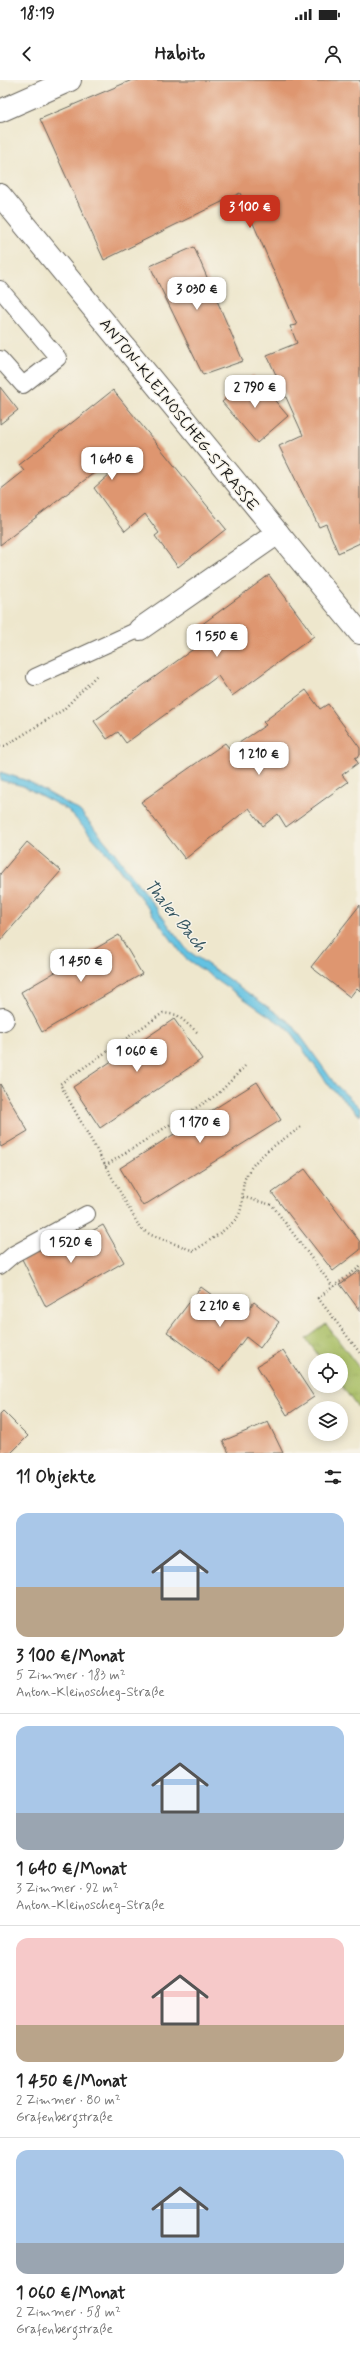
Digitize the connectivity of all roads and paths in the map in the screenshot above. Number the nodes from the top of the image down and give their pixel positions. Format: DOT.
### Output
graph roads {
  1 [pos="70,80"];
  2 [pos="0,111"];
  3 [pos="0,195"];
  4 [pos="0,289"];
  5 [pos="0,359"];
  6 [pos="278,533"];
  7 [pos="140,629"];
  8 [pos="360,633"];
  9 [pos="102,670"];
  10 [pos="35,677"];
  11 [pos="0,746"];
  12 [pos="197,1032"];
  13 [pos="244,1066"];
  14 [pos="301,1127"];
  15 [pos="105,1166"];
  16 [pos="243,1197"];
  17 [pos="87,1214"];
  18 [pos="0,1266"];
  19 [pos="360,1267"];
  20 [pos="333,1287"];
  21 [pos="360,1353"];
  1 -- 2 [label="main road"];
  3 -- 6 [label="main road, ANTON-KLEINOSCHEG-STRASSE"];
  4 -- 5 [label="lane"];
  6 -- 7 [label="main road"];
  6 -- 8 [label="main road, ANTON-KLEINOSCHEG-STRASSE"];
  7 -- 10 [label="lane"];
  9 -- 11 [label="path"];
  12 -- 15 [label="path"];
  13 -- 15 [label="path"];
  14 -- 16 [label="path"];
  15 -- 16 [label="path"];
  16 -- 20 [label="path"];
  17 -- 18 [label="lane"];
  19 -- 20 [label="path"];
  20 -- 21 [label="path"];
}
